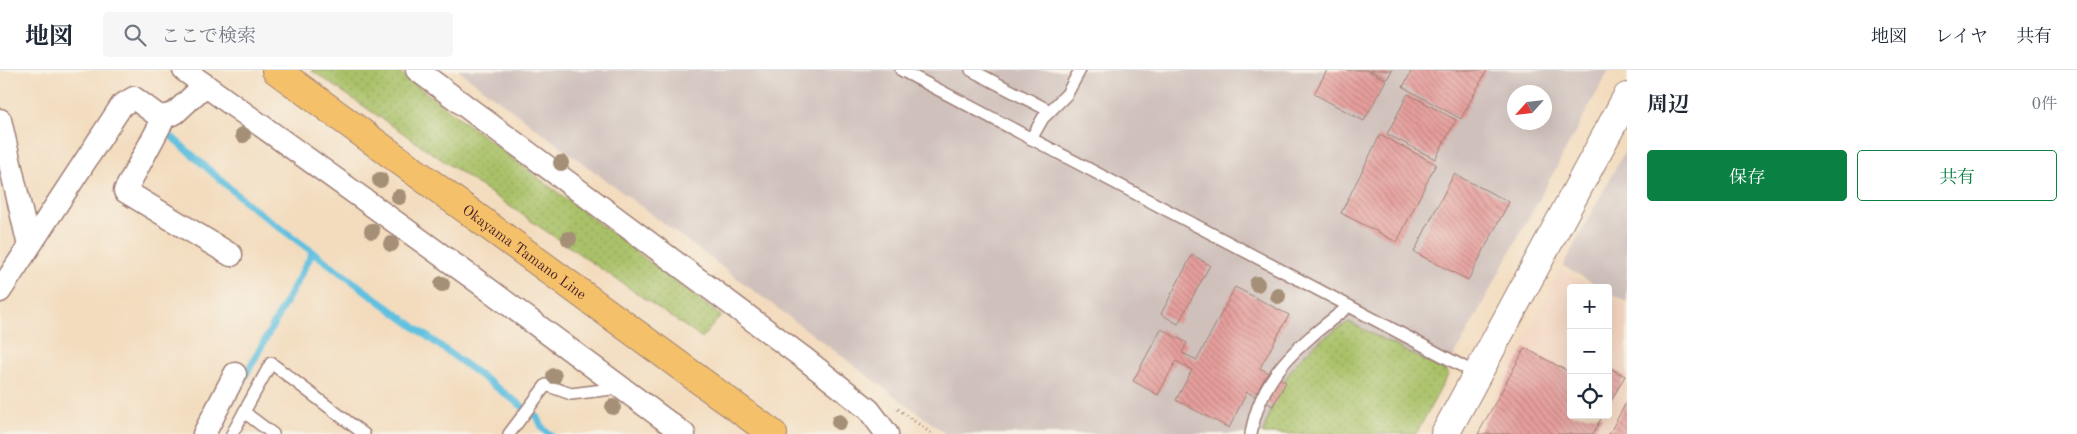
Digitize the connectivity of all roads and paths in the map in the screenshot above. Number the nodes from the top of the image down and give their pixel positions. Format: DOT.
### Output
graph roads {
  1 [pos="184,70"];
  2 [pos="276,70"];
  3 [pos="417,70"];
  4 [pos="901,70"];
  5 [pos="971,70"];
  6 [pos="1080,70"];
  7 [pos="206,85"];
  8 [pos="1627,97"];
  9 [pos="1050,111"];
  10 [pos="165,116"];
  11 [pos="0,120"];
  12 [pos="1031,139"];
  13 [pos="29,246"];
  14 [pos="231,255"];
  15 [pos="0,291"];
  16 [pos="1349,306"];
  17 [pos="235,374"];
  18 [pos="1477,374"];
  19 [pos="621,388"];
  20 [pos="244,412"];
  21 [pos="204,434"];
  22 [pos="232,434"];
  23 [pos="274,434"];
  24 [pos="364,434"];
  25 [pos="509,434"];
  26 [pos="684,434"];
  27 [pos="773,434"];
  28 [pos="887,434"];
  29 [pos="1251,434"];
  30 [pos="1445,434"];
  1 -- 7 [label="street"];
  2 -- 27 [label="main road, Okayama Tamano Line"];
  3 -- 28 [label="street"];
  4 -- 12 [label="lane"];
  5 -- 9 [label="lane"];
  6 -- 9 [label="lane"];
  7 -- 10 [label="street"];
  7 -- 19 [label="street"];
  8 -- 18 [label="street"];
  9 -- 12 [label="lane"];
  10 -- 13 [label="street"];
  10 -- 14 [label="street"];
  11 -- 13 [label="street"];
  12 -- 16 [label="lane"];
  13 -- 15 [label="street"];
  16 -- 18 [label="lane"];
  16 -- 29 [label="lane"];
  17 -- 21 [label="street"];
  18 -- 30 [label="street"];
  19 -- 25 [label="lane"];
  19 -- 26 [label="street"];
  20 -- 22 [label="lane"];
  20 -- 23 [label="lane"];
  20 -- 24 [label="lane"];
}
